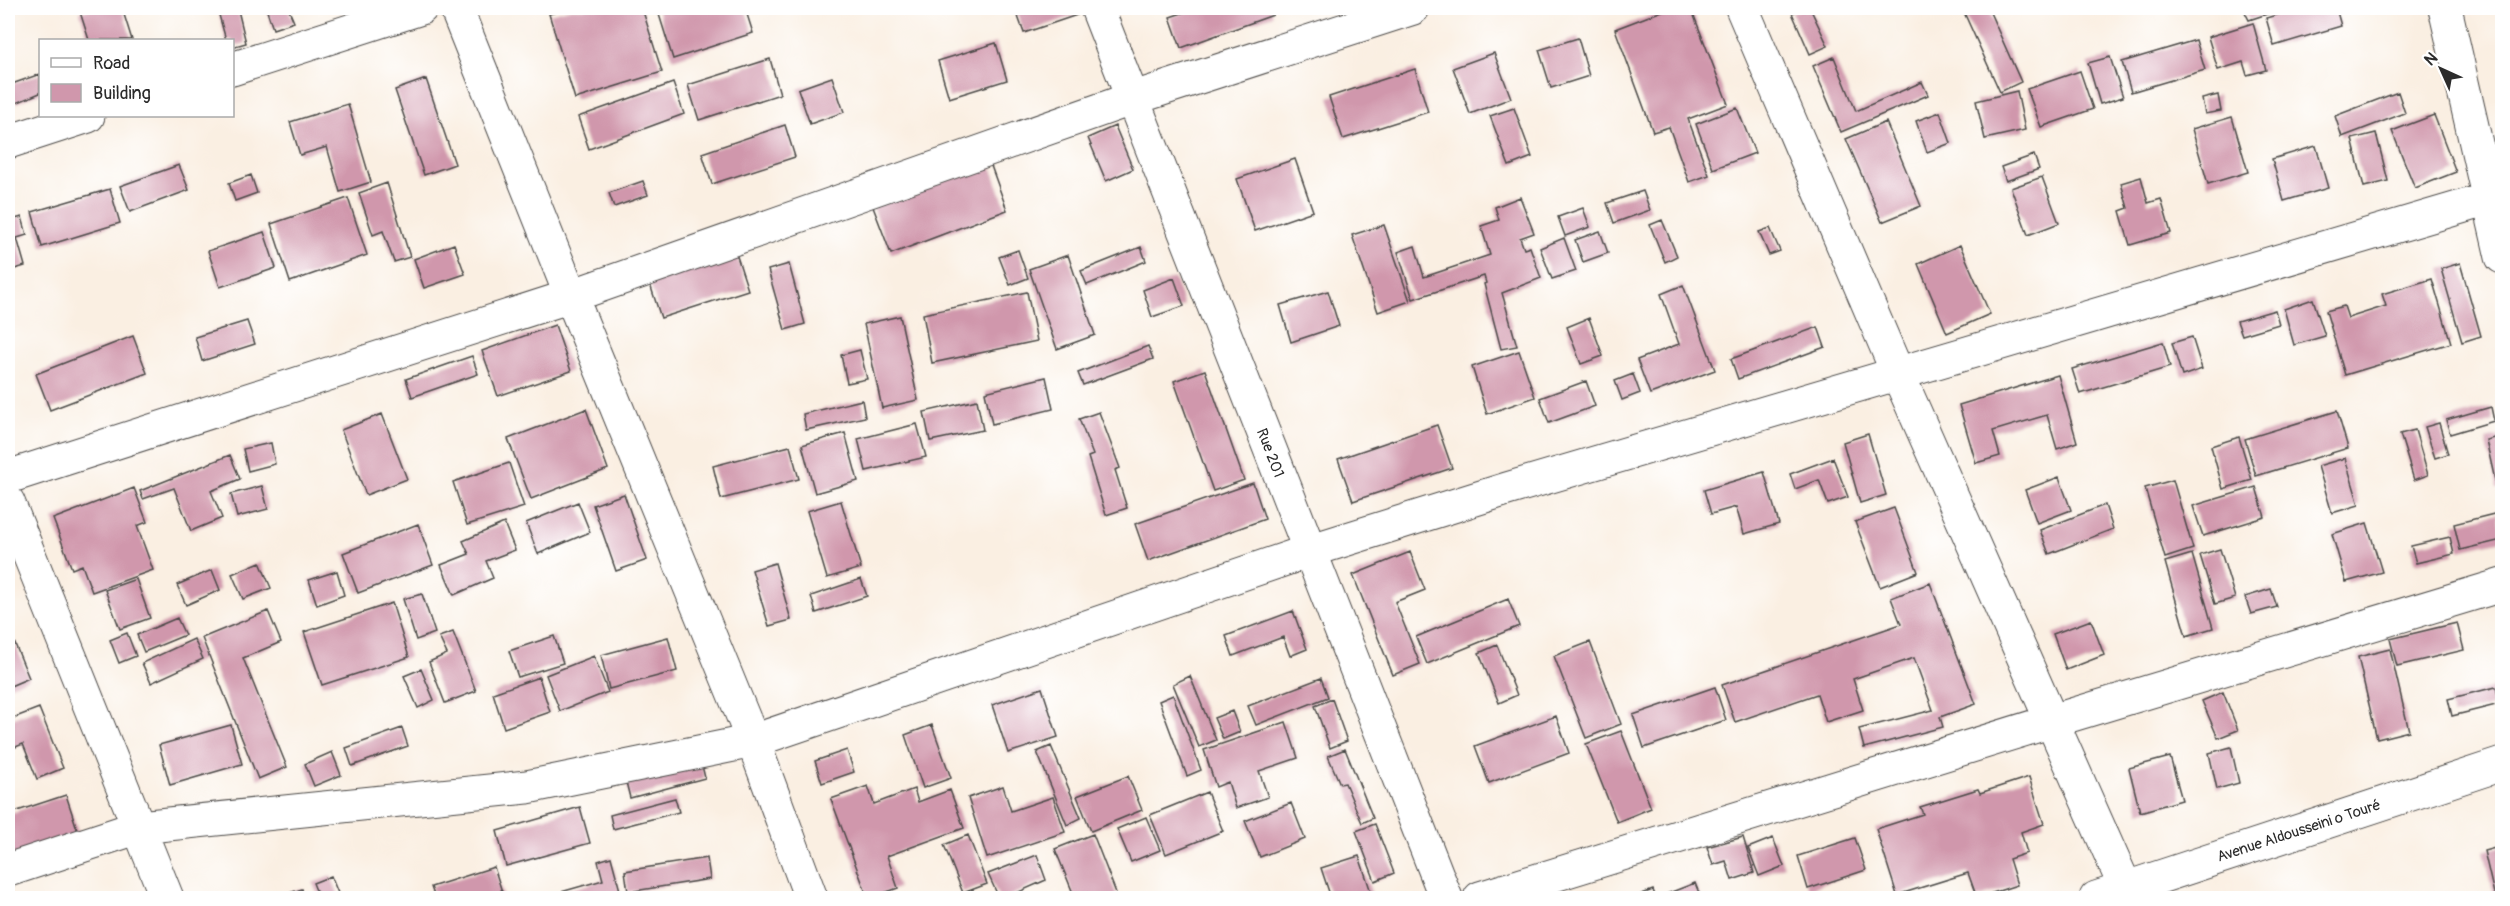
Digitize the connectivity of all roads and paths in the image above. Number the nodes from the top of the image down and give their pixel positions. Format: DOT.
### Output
graph roads {
  1 [pos="421,8"];
  2 [pos="456,8"];
  3 [pos="1097,8"];
  4 [pos="1413,8"];
  5 [pos="1742,8"];
  6 [pos="2445,8"];
  7 [pos="234,68"];
  8 [pos="1131,99"];
  9 [pos="85,117"];
  10 [pos="8,142"];
  11 [pos="2495,197"];
  12 [pos="2502,257"];
  13 [pos="571,296"];
  14 [pos="1898,374"];
  15 [pos="8,477"];
  16 [pos="8,502"];
  17 [pos="1309,551"];
  18 [pos="2502,585"];
  19 [pos="2052,721"];
  20 [pos="753,741"];
  21 [pos="2502,764"];
  22 [pos="139,827"];
  23 [pos="8,870"];
  24 [pos="2117,895"];
  25 [pos="167,898"];
  26 [pos="811,898"];
  27 [pos="1446,898"];
  28 [pos="1480,898"];
  1 -- 7 [label="street"];
  2 -- 13 [label="street"];
  3 -- 8 [label="street, Rue 201"];
  4 -- 8 [label="street"];
  5 -- 14 [label="street"];
  6 -- 11 [label="street"];
  8 -- 13 [label="street"];
  8 -- 17 [label="street, Rue 201"];
  9 -- 10 [label="street"];
  11 -- 12 [label="street"];
  11 -- 14 [label="street"];
  13 -- 15 [label="street"];
  13 -- 20 [label="street"];
  14 -- 17 [label="street"];
  14 -- 19 [label="street"];
  16 -- 22 [label="street"];
  17 -- 20 [label="street"];
  17 -- 27 [label="street, Rue 201"];
  18 -- 19 [label="street"];
  19 -- 24 [label="street"];
  19 -- 28 [label="street"];
  20 -- 22 [label="street"];
  20 -- 26 [label="street"];
  21 -- 24 [label="street, Avenue Aldousseini o Touré"];
  22 -- 23 [label="street"];
  22 -- 25 [label="street"];
}
